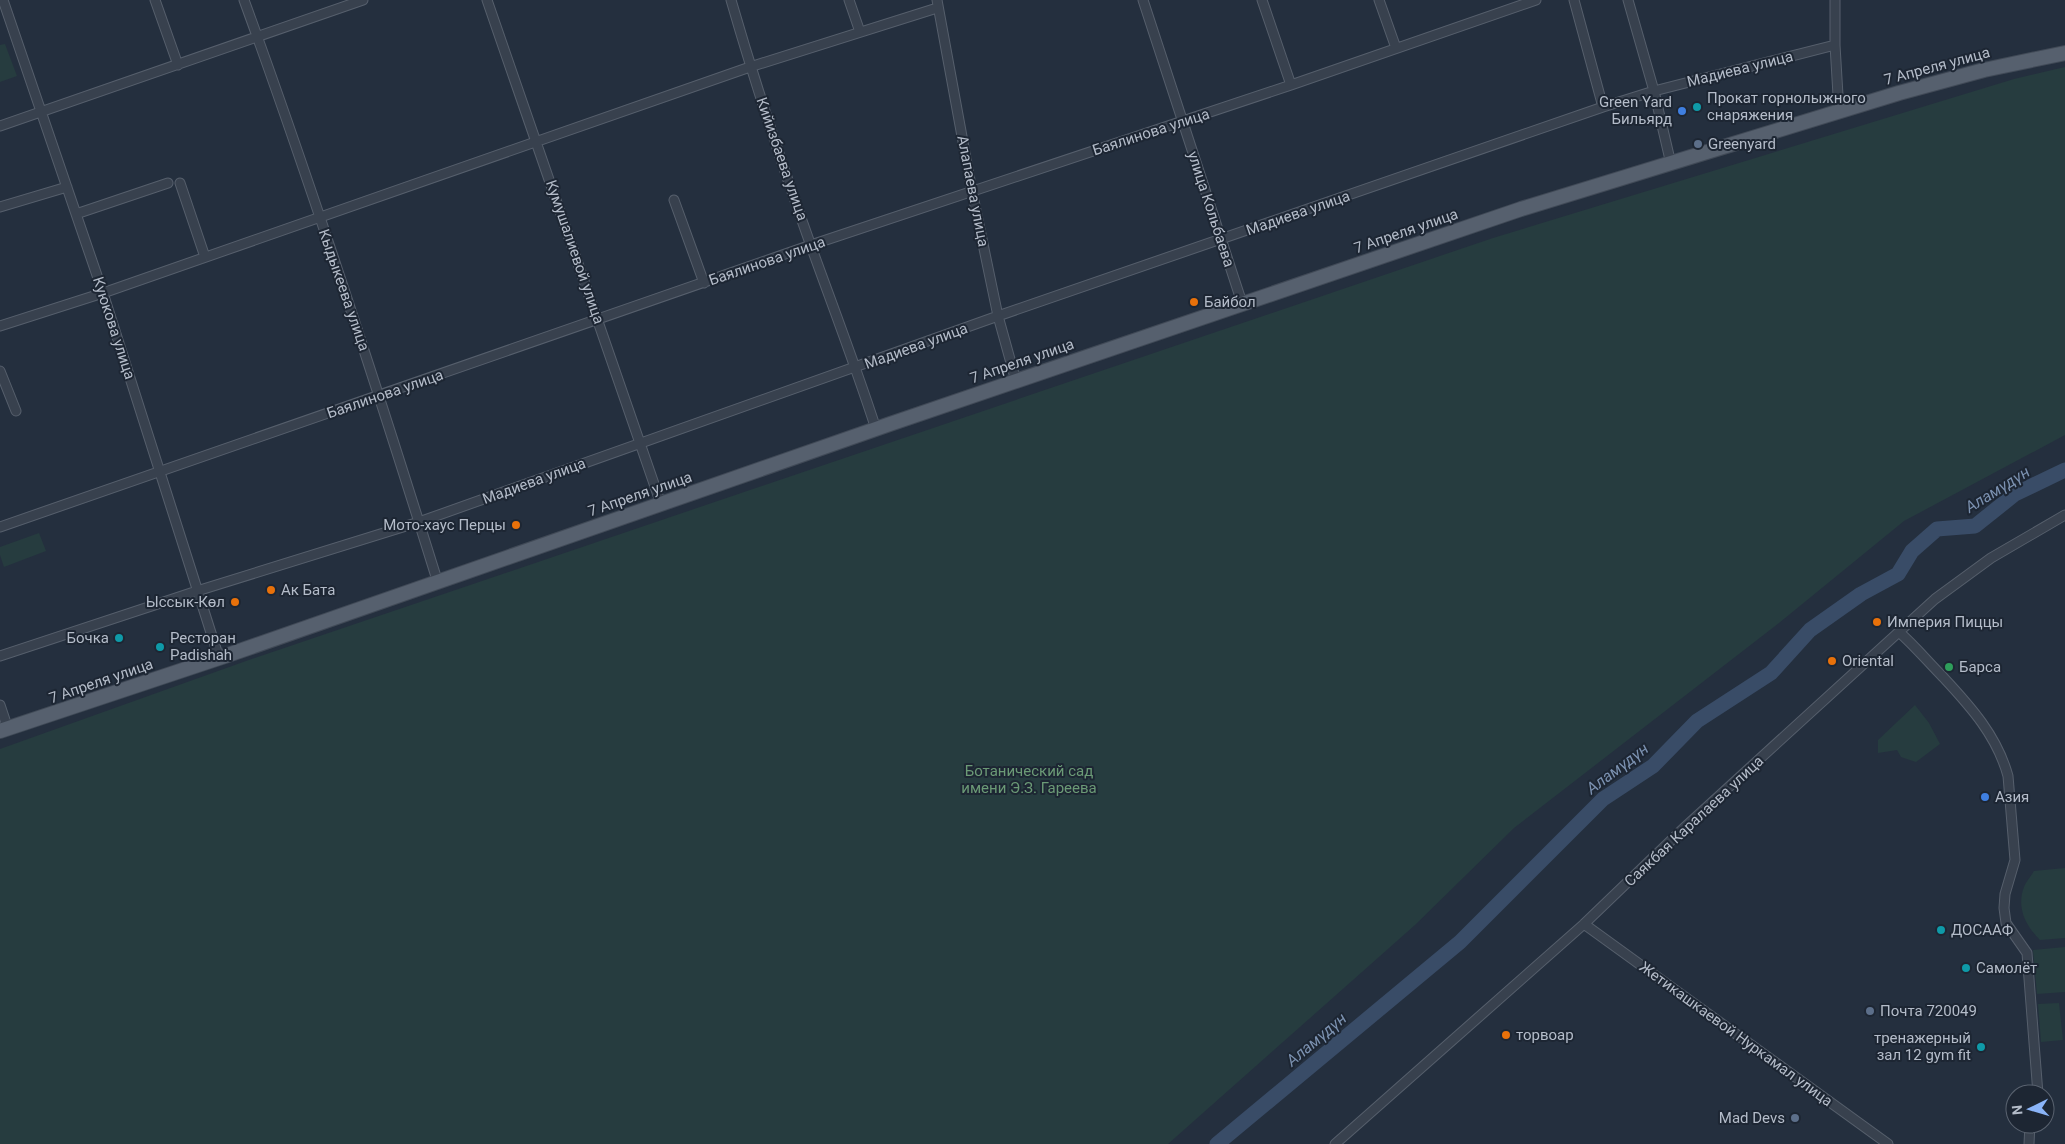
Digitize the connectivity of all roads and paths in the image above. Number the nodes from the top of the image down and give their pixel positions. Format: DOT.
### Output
graph roads {
  1 [pos="3,0"];
  2 [pos="155,0"];
  3 [pos="244,0"];
  4 [pos="363,0"];
  5 [pos="487,0"];
  6 [pos="730,0"];
  7 [pos="849,0"];
  8 [pos="1143,0"];
  9 [pos="1262,0"];
  10 [pos="1379,0"];
  11 [pos="1504,0"];
  12 [pos="1536,0"];
  13 [pos="1574,0"];
  14 [pos="1628,0"];
  15 [pos="1835,0"];
  16 [pos="938,2"];
  17 [pos="1507,10"];
  18 [pos="860,32"];
  19 [pos="258,38"];
  20 [pos="1834,45"];
  21 [pos="1396,48"];
  22 [pos="2065,53"];
  23 [pos="178,65"];
  24 [pos="750,67"];
  25 [pos="1291,85"];
  26 [pos="1654,91"];
  27 [pos="1603,107"];
  28 [pos="42,112"];
  29 [pos="1840,112"];
  30 [pos="1181,121"];
  31 [pos="0,126"];
  32 [pos="536,140"];
  33 [pos="1671,164"];
  34 [pos="168,183"];
  35 [pos="180,183"];
  36 [pos="67,187"];
  37 [pos="972,191"];
  38 [pos="674,200"];
  39 [pos="0,207"];
  40 [pos="76,214"];
  41 [pos="320,216"];
  42 [pos="1221,240"];
  43 [pos="811,245"];
  44 [pos="205,257"];
  45 [pos="704,283"];
  46 [pos="103,293"];
  47 [pos="1242,303"];
  48 [pos="998,316"];
  49 [pos="598,320"];
  50 [pos="0,326"];
  51 [pos="856,368"];
  52 [pos="0,371"];
  53 [pos="1016,381"];
  54 [pos="380,396"];
  55 [pos="16,411"];
  56 [pos="876,429"];
  57 [pos="641,442"];
  58 [pos="161,471"];
  59 [pos="661,504"];
  60 [pos="2065,515"];
  61 [pos="419,522"];
  62 [pos="0,527"];
  63 [pos="438,583"];
  64 [pos="197,591"];
  65 [pos="1899,632"];
  66 [pos="0,656"];
  67 [pos="219,658"];
  68 [pos="0,705"];
  69 [pos="4,730"];
  70 [pos="1584,924"];
  71 [pos="2037,1084"];
  72 [pos="1336,1144"];
  73 [pos="1888,1144"];
  1 -- 28 [label="street, Куюкова улица"];
  2 -- 23 [label="street"];
  3 -- 19 [label="street, Кыдыкеева улица"];
  4 -- 19 [label="street"];
  5 -- 32 [label="street, Кумушалиевой улица"];
  6 -- 24 [label="street, Кийизбаева улица"];
  7 -- 18 [label="street"];
  8 -- 30 [label="street, улица Кольбаева"];
  9 -- 25 [label="street"];
  10 -- 21 [label="street"];
  11 -- 17 [label="street"];
  12 -- 17 [label="street, Баялинова улица"];
  13 -- 27 [label="street"];
  14 -- 26 [label="street"];
  15 -- 20 [label="street"];
  16 -- 18 [label="street"];
  16 -- 37 [label="street, Алапаева улица"];
  17 -- 21 [label="street, Баялинова улица"];
  18 -- 24 [label="street"];
  19 -- 23 [label="street"];
  19 -- 41 [label="street, Кыдыкеева улица"];
  20 -- 26 [label="street, Мадиева улица"];
  20 -- 29 [label="street"];
  21 -- 25 [label="street, Баялинова улица"];
  22 -- 29 [label="main road, 7 Апреля улица"];
  23 -- 28 [label="street"];
  24 -- 32 [label="street"];
  24 -- 43 [label="street, Кийизбаева улица"];
  25 -- 30 [label="street, Баялинова улица"];
  26 -- 27 [label="street, Мадиева улица"];
  26 -- 33 [label="street"];
  27 -- 42 [label="street, Мадиева улица"];
  28 -- 31 [label="street"];
  28 -- 36 [label="street, Куюкова улица"];
  29 -- 33 [label="main road, 7 Апреля улица"];
  30 -- 37 [label="street, Баялинова улица"];
  30 -- 42 [label="street, улица Кольбаева"];
  32 -- 41 [label="street"];
  32 -- 49 [label="street, Кумушалиевой улица"];
  33 -- 47 [label="main road, 7 Апреля улица"];
  34 -- 40 [label="street"];
  35 -- 44 [label="street"];
  36 -- 39 [label="street"];
  36 -- 40 [label="street, Куюкова улица"];
  37 -- 43 [label="street, Баялинова улица"];
  37 -- 48 [label="street, Алапаева улица"];
  38 -- 45 [label="street"];
  40 -- 46 [label="street, Куюкова улица"];
  41 -- 44 [label="street"];
  41 -- 54 [label="street, Кыдыкеева улица"];
  42 -- 47 [label="street, улица Кольбаева"];
  42 -- 48 [label="street, Мадиева улица"];
  43 -- 45 [label="street, Баялинова улица"];
  43 -- 51 [label="street, Кийизбаева улица"];
  44 -- 46 [label="street"];
  45 -- 49 [label="street, Баялинова улица"];
  46 -- 50 [label="street"];
  46 -- 58 [label="street, Куюкова улица"];
  47 -- 53 [label="main road, 7 Апреля улица"];
  48 -- 51 [label="street, Мадиева улица"];
  48 -- 53 [label="street, Алапаева улица"];
  49 -- 54 [label="street, Баялинова улица"];
  49 -- 57 [label="street, Кумушалиевой улица"];
  51 -- 56 [label="street, Кийизбаева улица"];
  51 -- 57 [label="street, Мадиева улица"];
  52 -- 55 [label="street"];
  53 -- 56 [label="main road, 7 Апреля улица"];
  54 -- 58 [label="street, Баялинова улица"];
  54 -- 61 [label="street, Кыдыкеева улица"];
  56 -- 59 [label="main road, 7 Апреля улица"];
  57 -- 59 [label="street, Кумушалиевой улица"];
  57 -- 61 [label="street, Мадиева улица"];
  58 -- 62 [label="street, Баялинова улица"];
  58 -- 64 [label="street, Куюкова улица"];
  59 -- 63 [label="main road, 7 Апреля улица"];
  60 -- 65 [label="street, Саякбая Каралаева улица"];
  61 -- 63 [label="street, Кыдыкеева улица"];
  61 -- 64 [label="street, Мадиева улица"];
  63 -- 67 [label="main road, 7 Апреля улица"];
  64 -- 66 [label="street, Мадиева улица"];
  64 -- 67 [label="street, Куюкова улица"];
  65 -- 70 [label="street, Саякбая Каралаева улица"];
  65 -- 71 [label="street"];
  67 -- 69 [label="main road, 7 Апреля улица"];
  68 -- 69 [label="street"];
  70 -- 72 [label="street, Саякбая Каралаева улица"];
  70 -- 73 [label="street, Жетикашкаевой Нуркамал улица"];
}
